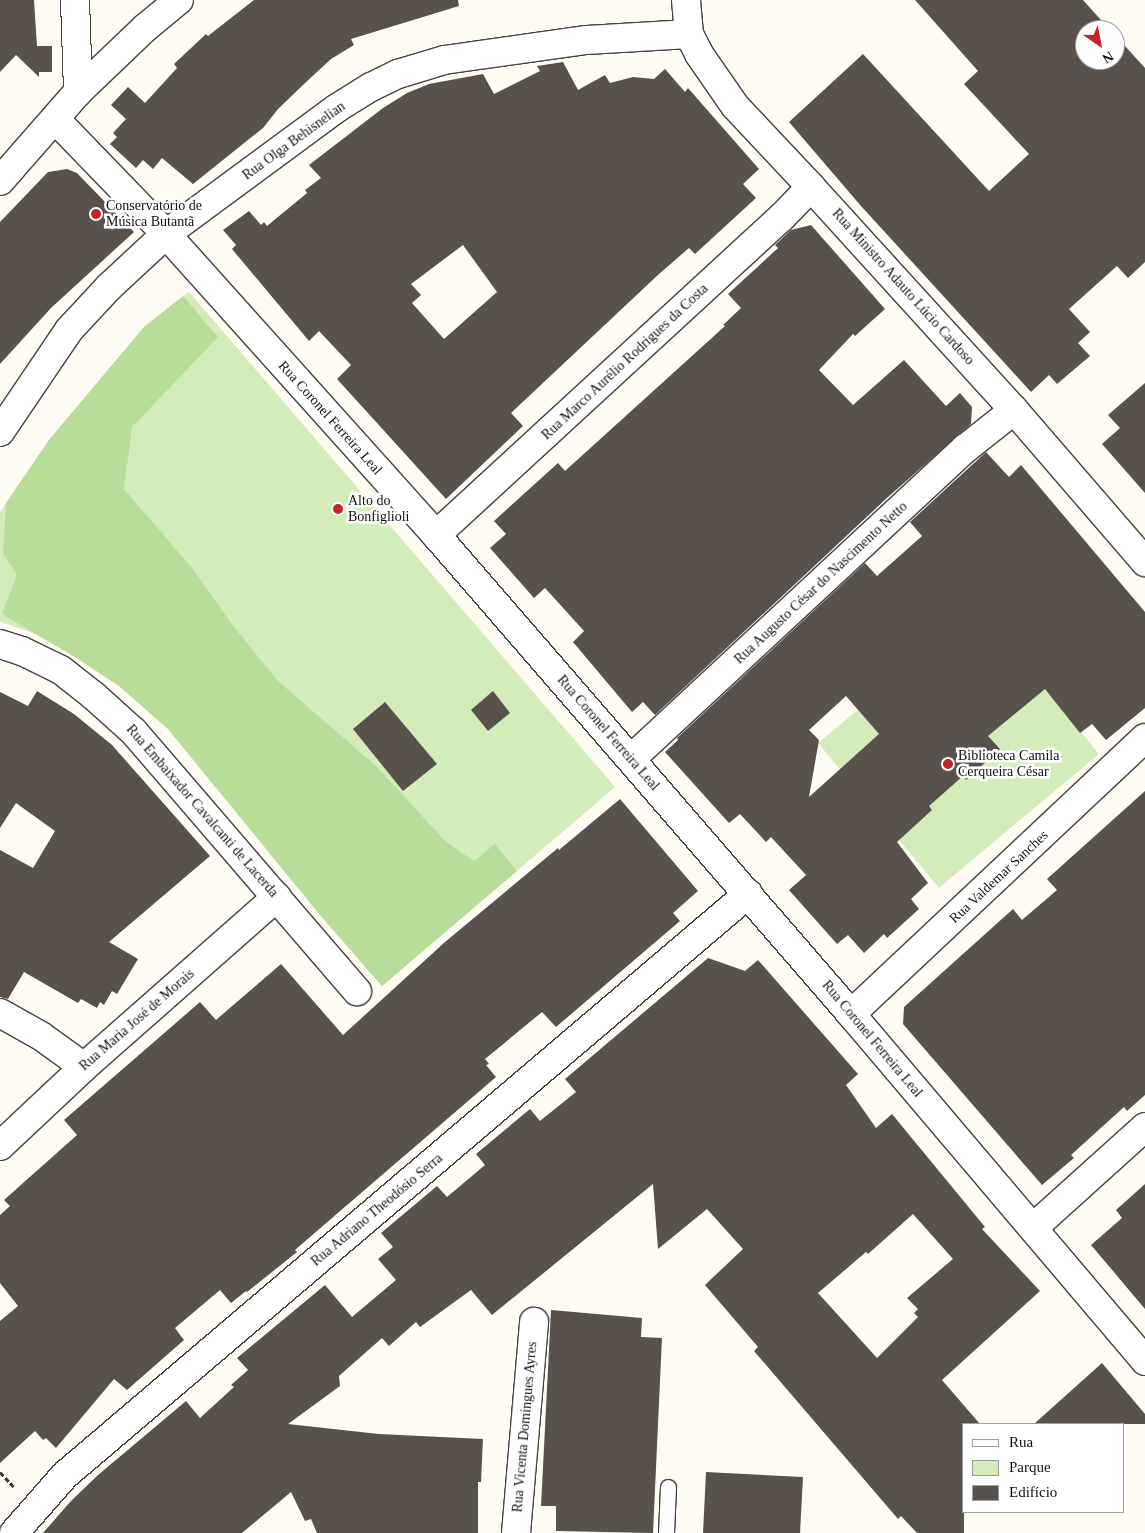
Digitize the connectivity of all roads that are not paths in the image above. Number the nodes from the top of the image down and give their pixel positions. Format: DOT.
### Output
graph roads {
  1 [pos="75,0"];
  2 [pos="179,0"];
  3 [pos="686,0"];
  4 [pos="688,34"];
  5 [pos="78,92"];
  6 [pos="55,119"];
  7 [pos="0,181"];
  8 [pos="811,186"];
  9 [pos="166,234"];
  10 [pos="1014,410"];
  11 [pos="0,432"];
  12 [pos="436,535"];
  13 [pos="1145,562"];
  14 [pos="0,644"];
  15 [pos="1145,738"];
  16 [pos="631,759"];
  17 [pos="748,894"];
  18 [pos="278,897"];
  19 [pos="357,991"];
  20 [pos="0,1013"];
  21 [pos="851,1014"];
  22 [pos="84,1067"];
  23 [pos="1145,1127"];
  24 [pos="0,1146"];
  25 [pos="1033,1228"];
  26 [pos="534,1322"];
  27 [pos="1145,1361"];
  28 [pos="668,1487"];
  29 [pos="14,1533"];
  30 [pos="516,1533"];
  31 [pos="666,1533"];
  1 -- 5 [label="street"];
  2 -- 5 [label="street"];
  3 -- 4 [label="street, Rua Ministro Adauto Lúcio Cardoso"];
  4 -- 8 [label="street, Rua Ministro Adauto Lúcio Cardoso"];
  4 -- 9 [label="street, Rua Olga Behisnelian"];
  5 -- 6 [label="street"];
  6 -- 7 [label="street"];
  6 -- 9 [label="street, Rua Coronel Ferreira Leal"];
  8 -- 10 [label="street, Rua Ministro Adauto Lúcio Cardoso"];
  8 -- 12 [label="street, Rua Marco Aurélio Rodrigues da Costa"];
  9 -- 11 [label="street, Rua Olga Behisnelian"];
  9 -- 12 [label="street, Rua Coronel Ferreira Leal"];
  10 -- 13 [label="street, Rua Ministro Adauto Lúcio Cardoso"];
  10 -- 16 [label="street, Rua Augusto César do Nascimento Netto"];
  12 -- 16 [label="street, Rua Coronel Ferreira Leal"];
  14 -- 18 [label="street, Rua Embaixador Cavalcanti de Lacerda"];
  15 -- 21 [label="street, Rua Valdemar Sanches"];
  16 -- 17 [label="street, Rua Coronel Ferreira Leal"];
  17 -- 21 [label="street, Rua Coronel Ferreira Leal"];
  17 -- 29 [label="street, Rua Adriano Theodósio Serra"];
  18 -- 19 [label="street, Rua Embaixador Cavalcanti de Lacerda"];
  18 -- 22 [label="street, Rua Maria José de Morais"];
  20 -- 22 [label="street"];
  21 -- 25 [label="street, Rua Coronel Ferreira Leal"];
  22 -- 24 [label="street, Rua Maria José de Morais"];
  23 -- 25 [label="street"];
  25 -- 27 [label="street, Rua Coronel Ferreira Leal"];
  26 -- 30 [label="street, Rua Vicenta Domingues Ayres"];
  28 -- 31 [label="lane"];
}
